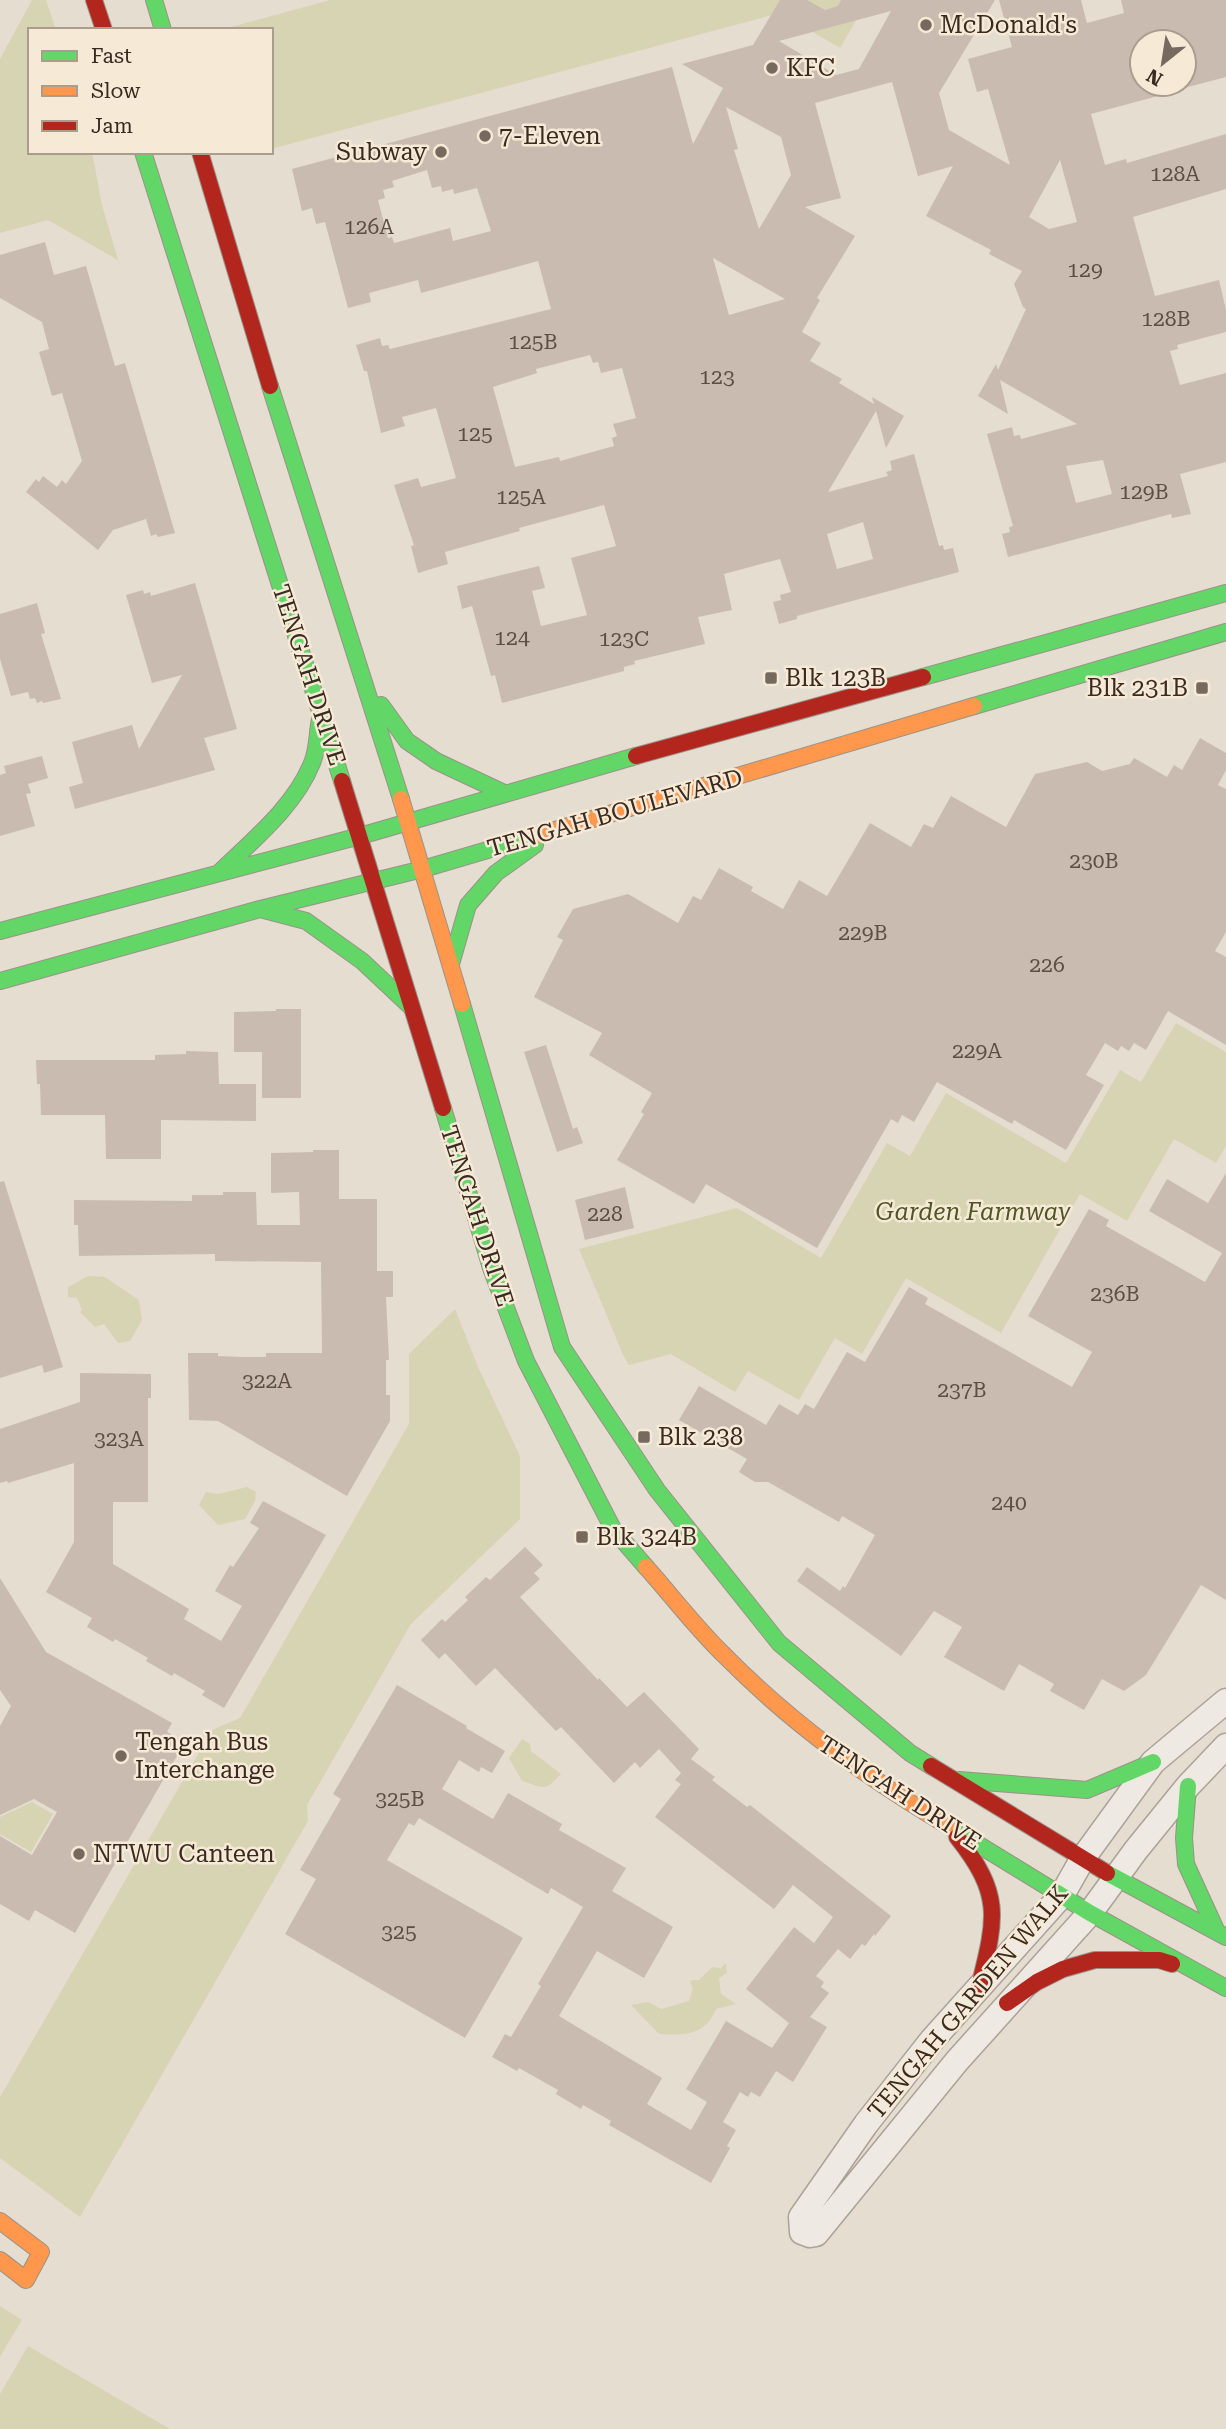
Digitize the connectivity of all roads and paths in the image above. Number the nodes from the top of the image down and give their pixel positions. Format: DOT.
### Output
graph roads {
  1 [pos="94,0"];
  2 [pos="154,0"];
  3 [pos="103,28"];
  4 [pos="162,28"];
  5 [pos="144,154"];
  6 [pos="201,154"];
  7 [pos="1226,593"];
  8 [pos="1226,632"];
  9 [pos="363,679"];
  10 [pos="321,714"];
  11 [pos="504,793"];
  12 [pos="408,822"];
  13 [pos="554,831"];
  14 [pos="360,835"];
  15 [pos="423,869"];
  16 [pos="218,874"];
  17 [pos="374,881"];
  18 [pos="260,909"];
  19 [pos="0,932"];
  20 [pos="451,964"];
  21 [pos="0,981"];
  22 [pos="413,1009"];
  23 [pos="1226,1701"];
  24 [pos="1226,1746"];
  25 [pos="1153,1762"];
  26 [pos="953,1780"];
  27 [pos="1188,1786"];
  28 [pos="949,1827"];
  29 [pos="1083,1858"];
  30 [pos="1114,1877"];
  31 [pos="1062,1895"];
  32 [pos="1090,1913"];
  33 [pos="1221,1934"];
  34 [pos="1198,1972"];
  35 [pos="979,1987"];
  36 [pos="1226,1988"];
  37 [pos="1007,2003"];
  38 [pos="0,2221"];
  39 [pos="0,2260"];
  1 -- 3 [label="street"];
  2 -- 4 [label="street"];
  5 -- 10 [label="street, TENGAH DRIVE"];
  6 -- 9 [label="street, TENGAH DRIVE"];
  7 -- 11 [label="street, TENGAH BOULEVARD"];
  8 -- 13 [label="street, TENGAH BOULEVARD"];
  9 -- 11 [label="street"];
  9 -- 12 [label="street, TENGAH DRIVE"];
  10 -- 14 [label="street, TENGAH DRIVE"];
  10 -- 16 [label="street"];
  11 -- 12 [label="street, TENGAH BOULEVARD"];
  12 -- 14 [label="street, TENGAH BOULEVARD"];
  12 -- 15 [label="street, TENGAH DRIVE"];
  13 -- 15 [label="street, TENGAH BOULEVARD"];
  13 -- 20 [label="street"];
  14 -- 16 [label="street, TENGAH BOULEVARD"];
  14 -- 17 [label="street, TENGAH DRIVE"];
  15 -- 17 [label="street, TENGAH BOULEVARD"];
  15 -- 20 [label="street, TENGAH DRIVE"];
  16 -- 19 [label="street, TENGAH BOULEVARD"];
  17 -- 18 [label="street, TENGAH BOULEVARD"];
  17 -- 22 [label="street, TENGAH DRIVE"];
  18 -- 21 [label="street, TENGAH BOULEVARD"];
  18 -- 22 [label="street"];
  20 -- 26 [label="street, TENGAH DRIVE"];
  22 -- 28 [label="street, TENGAH DRIVE"];
  23 -- 25 [label="street, TENGAH GARDEN WALK"];
  24 -- 27 [label="street, TENGAH GARDEN WALK"];
  25 -- 26 [label="street"];
  25 -- 29 [label="street, TENGAH GARDEN WALK"];
  26 -- 29 [label="street, TENGAH DRIVE"];
  27 -- 30 [label="street, TENGAH GARDEN WALK"];
  27 -- 33 [label="street"];
  28 -- 31 [label="street, TENGAH DRIVE"];
  28 -- 35 [label="street"];
  29 -- 30 [label="street, TENGAH DRIVE"];
  29 -- 31 [label="street, TENGAH GARDEN WALK"];
  30 -- 32 [label="street, TENGAH GARDEN WALK"];
  30 -- 33 [label="street, TENGAH DRIVE"];
  31 -- 32 [label="street, TENGAH DRIVE"];
  31 -- 35 [label="street, TENGAH GARDEN WALK"];
  32 -- 34 [label="street, TENGAH DRIVE"];
  32 -- 37 [label="street, TENGAH GARDEN WALK"];
  34 -- 36 [label="street, TENGAH DRIVE"];
  34 -- 37 [label="street"];
  35 -- 37 [label="street, TENGAH GARDEN WALK"];
  38 -- 39 [label="street"];
}
